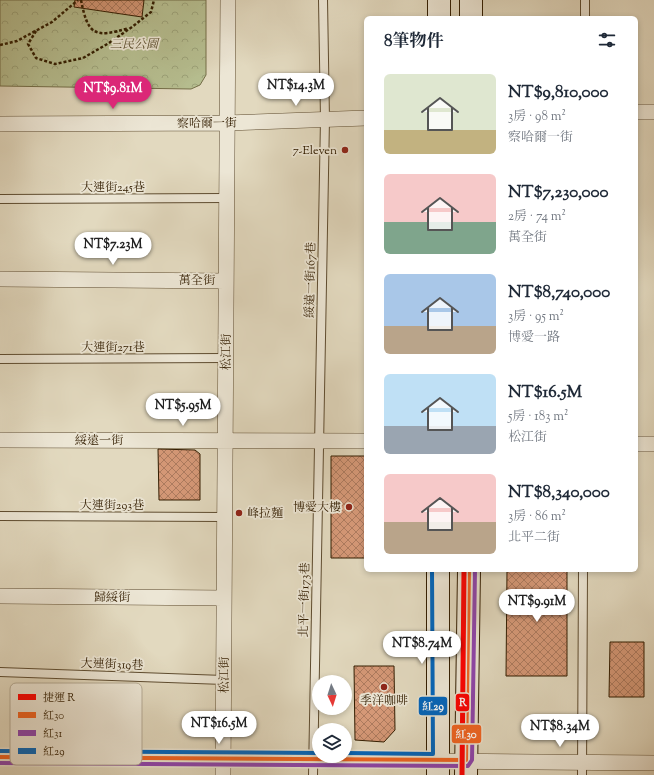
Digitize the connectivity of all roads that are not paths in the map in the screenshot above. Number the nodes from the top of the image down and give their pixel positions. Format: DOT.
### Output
graph roads {
  1 [pos="228,0"];
  2 [pos="323,0"];
  3 [pos="439,0"];
  4 [pos="471,0"];
  5 [pos="585,0"];
  6 [pos="439,16"];
  7 [pos="471,16"];
  8 [pos="585,16"];
  9 [pos="638,112"];
  10 [pos="654,112"];
  11 [pos="364,118"];
  12 [pos="325,119"];
  13 [pos="0,124"];
  14 [pos="227,124"];
  15 [pos="227,198"];
  16 [pos="0,199"];
  17 [pos="0,279"];
  18 [pos="226,280"];
  19 [pos="226,358"];
  20 [pos="0,359"];
  21 [pos="0,440"];
  22 [pos="225,441"];
  23 [pos="319,441"];
  24 [pos="364,441"];
  25 [pos="638,444"];
  26 [pos="654,444"];
  27 [pos="0,516"];
  28 [pos="225,517"];
  29 [pos="438,572"];
  30 [pos="469,572"];
  31 [pos="583,572"];
  32 [pos="0,596"];
  33 [pos="224,598"];
  34 [pos="0,672"];
  35 [pos="224,680"];
  36 [pos="314,723"];
  37 [pos="0,757"];
  38 [pos="10,757"];
  39 [pos="142,758"];
  40 [pos="223,758"];
  41 [pos="312,759"];
  42 [pos="352,762"];
  43 [pos="313,763"];
  44 [pos="654,763"];
  45 [pos="438,768"];
  46 [pos="466,768"];
  47 [pos="582,768"];
  48 [pos="223,775"];
  49 [pos="313,775"];
  1 -- 14 [label="street, 松江街"];
  2 -- 12 [label="lane, 綏遠一街167巷"];
  3 -- 6 [label="main road"];
  4 -- 7 [label="main road"];
  5 -- 8 [label="lane"];
  9 -- 10 [label="street"];
  11 -- 12 [label="street, 察哈爾一街"];
  12 -- 14 [label="street, 察哈爾一街"];
  12 -- 23 [label="lane, 綏遠一街167巷"];
  13 -- 14 [label="street, 察哈爾一街"];
  14 -- 15 [label="street, 松江街"];
  15 -- 16 [label="lane, 大連街245巷"];
  15 -- 18 [label="street, 松江街"];
  17 -- 18 [label="street, 萬全街"];
  18 -- 19 [label="street, 松江街"];
  19 -- 20 [label="lane, 大連街271巷"];
  19 -- 22 [label="street, 松江街"];
  21 -- 22 [label="street, 綏遠一街"];
  22 -- 23 [label="street, 綏遠一街"];
  22 -- 28 [label="street, 松江街"];
  23 -- 24 [label="street, 綏遠一街"];
  23 -- 36 [label="lane, 北平一街173巷"];
  25 -- 26 [label="street"];
  27 -- 28 [label="lane, 大連街293巷"];
  28 -- 33 [label="street, 松江街"];
  29 -- 45 [label="main road"];
  30 -- 46 [label="main road"];
  31 -- 47 [label="lane"];
  32 -- 33 [label="street, 歸綏街"];
  33 -- 35 [label="street, 松江街"];
  34 -- 35 [label="lane, 大連街319巷"];
  35 -- 40 [label="street, 松江街"];
  37 -- 38 [label="street"];
  39 -- 40 [label="street"];
  40 -- 41 [label="street"];
  40 -- 48 [label="street, 松江街"];
  42 -- 45 [label="street"];
  43 -- 49 [label="lane, 北平一街173巷"];
  44 -- 47 [label="street"];
  45 -- 46 [label="street"];
  46 -- 47 [label="street"];
}
